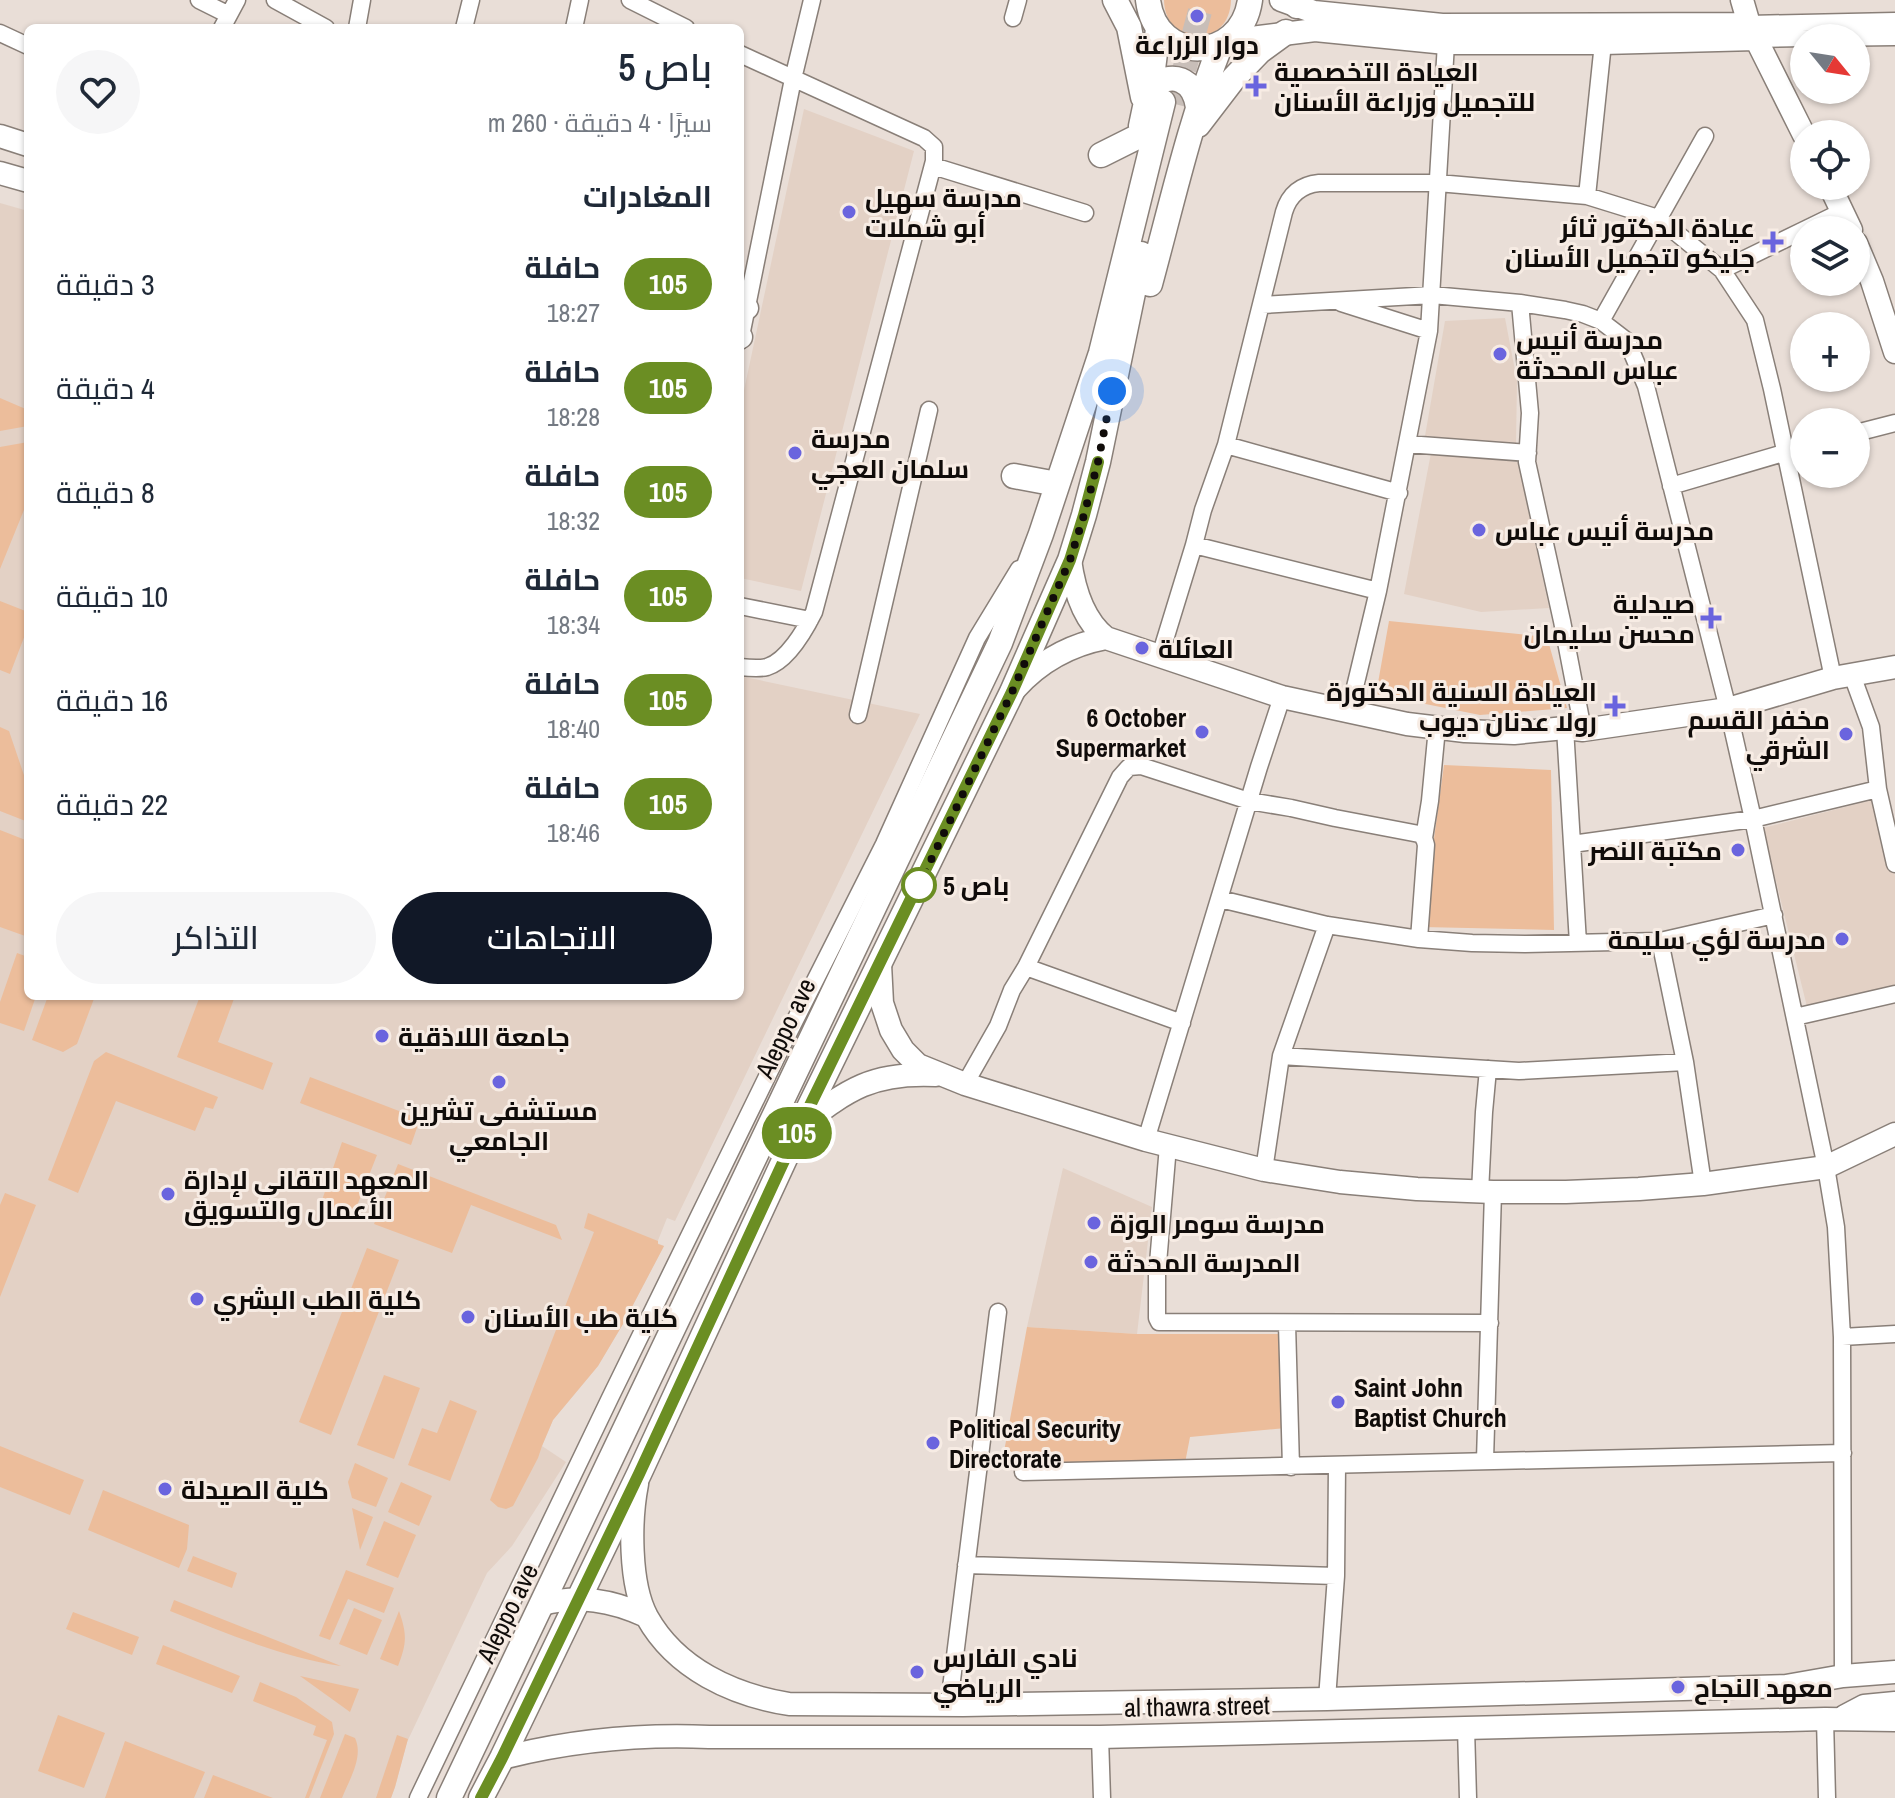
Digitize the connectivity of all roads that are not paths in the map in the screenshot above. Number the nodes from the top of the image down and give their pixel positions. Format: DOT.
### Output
graph roads {
  1 [pos="199,0"];
  2 [pos="275,0"];
  3 [pos="362,0"];
  4 [pos="471,0"];
  5 [pos="580,0"];
  6 [pos="630,0"];
  7 [pos="812,0"];
  8 [pos="1018,0"];
  9 [pos="1115,0"];
  10 [pos="1250,0"];
  11 [pos="1742,0"];
  12 [pos="1290,2"];
  13 [pos="1147,9"];
  14 [pos="1371,9"];
  15 [pos="230,14"];
  16 [pos="1013,18"];
  17 [pos="1895,21"];
  18 [pos="319,24"];
  19 [pos="358,24"];
  20 [pos="465,24"];
  21 [pos="575,24"];
  22 [pos="674,24"];
  23 [pos="1752,31"];
  24 [pos="1286,32"];
  25 [pos="0,33"];
  26 [pos="1790,36"];
  27 [pos="1870,37"];
  28 [pos="1895,37"];
  29 [pos="1224,42"];
  30 [pos="1446,43"];
  31 [pos="1603,43"];
  32 [pos="24,44"];
  33 [pos="744,56"];
  34 [pos="793,79"];
  35 [pos="1166,102"];
  36 [pos="1796,120"];
  37 [pos="0,136"];
  38 [pos="1139,136"];
  39 [pos="1189,136"];
  40 [pos="1705,136"];
  41 [pos="24,144"];
  42 [pos="1101,155"];
  43 [pos="933,166"];
  44 [pos="0,173"];
  45 [pos="24,180"];
  46 [pos="1438,183"];
  47 [pos="1587,196"];
  48 [pos="1085,213"];
  49 [pos="1658,218"];
  50 [pos="1790,237"];
  51 [pos="1722,270"];
  52 [pos="1870,276"];
  53 [pos="1432,295"];
  54 [pos="1331,301"];
  55 [pos="1520,303"];
  56 [pos="1262,305"];
  57 [pos="744,307"];
  58 [pos="1601,321"];
  59 [pos="1429,331"];
  60 [pos="1895,352"];
  61 [pos="929,410"];
  62 [pos="1895,423"];
  63 [pos="1870,429"];
  64 [pos="1407,444"];
  65 [pos="1226,445"];
  66 [pos="1069,448"];
  67 [pos="1790,450"];
  68 [pos="1784,452"];
  69 [pos="1528,453"];
  70 [pos="1098,462"];
  71 [pos="1014,476"];
  72 [pos="1057,484"];
  73 [pos="1671,486"];
  74 [pos="1399,493"];
  75 [pos="1041,534"];
  76 [pos="1194,545"];
  77 [pos="1070,560"];
  78 [pos="1378,591"];
  79 [pos="744,607"];
  80 [pos="810,620"];
  81 [pos="1106,638"];
  82 [pos="1160,656"];
  83 [pos="744,667"];
  84 [pos="1895,667"];
  85 [pos="1842,676"];
  86 [pos="1012,692"];
  87 [pos="1282,697"];
  88 [pos="1728,709"];
  89 [pos="1349,712"];
  90 [pos="858,715"];
  91 [pos="1437,728"];
  92 [pos="1574,729"];
  93 [pos="1878,789"];
  94 [pos="1249,801"];
  95 [pos="1753,819"];
  96 [pos="1424,838"];
  97 [pos="1572,844"];
  98 [pos="1895,864"];
  99 [pos="1220,899"];
  100 [pos="1774,915"];
  101 [pos="1327,925"];
  102 [pos="1419,939"];
  103 [pos="1660,941"];
  104 [pos="1578,943"];
  105 [pos="880,964"];
  106 [pos="1026,967"];
  107 [pos="1895,994"];
  108 [pos="1795,1017"];
  109 [pos="1182,1023"];
  110 [pos="1281,1056"];
  111 [pos="1685,1062"];
  112 [pos="1488,1069"];
  113 [pos="941,1075"];
  114 [pos="965,1084"];
  115 [pos="800,1126"];
  116 [pos="1895,1134"];
  117 [pos="1146,1140"];
  118 [pos="1168,1146"];
  119 [pos="1826,1167"];
  120 [pos="1264,1170"];
  121 [pos="1703,1184"];
  122 [pos="1486,1192"];
  123 [pos="998,1312"];
  124 [pos="1490,1323"];
  125 [pos="1287,1324"];
  126 [pos="1895,1334"];
  127 [pos="1842,1337"];
  128 [pos="1843,1453"];
  129 [pos="1485,1460"];
  130 [pos="1337,1466"];
  131 [pos="1291,1467"];
  132 [pos="1023,1472"];
  133 [pos="639,1474"];
  134 [pos="966,1565"];
  135 [pos="1336,1576"];
  136 [pos="579,1598"];
  137 [pos="542,1604"];
  138 [pos="646,1616"];
  139 [pos="1895,1672"];
  140 [pos="1843,1676"];
  141 [pos="1895,1688"];
  142 [pos="1327,1699"];
  143 [pos="1895,1703"];
  144 [pos="906,1704"];
  145 [pos="949,1704"];
  146 [pos="1833,1719"];
  147 [pos="1895,1720"];
  148 [pos="1466,1728"];
  149 [pos="908,1737"];
  150 [pos="1100,1737"];
  151 [pos="502,1758"];
  152 [pos="418,1798"];
  153 [pos="449,1798"];
  154 [pos="481,1798"];
  155 [pos="1102,1798"];
  156 [pos="1468,1798"];
  157 [pos="1827,1798"];
  1 -- 15 [label="street"];
  2 -- 18 [label="street"];
  3 -- 19 [label="street"];
  4 -- 20 [label="street"];
  5 -- 21 [label="street"];
  6 -- 22 [label="street"];
  7 -- 34 [label="street"];
  8 -- 16 [label="street"];
  9 -- 35 [label="main road"];
  10 -- 29 [label="main road"];
  11 -- 23 [label="main road"];
  12 -- 14 [label="main road"];
  13 -- 29 [label="main road"];
  13 -- 35 [label="main road"];
  14 -- 23 [label="main road"];
  17 -- 23 [label="street"];
  23 -- 26 [label="street"];
  23 -- 31 [label="main road"];
  23 -- 36 [label="main road"];
  24 -- 29 [label="main road"];
  24 -- 30 [label="main road"];
  24 -- 39 [label="main road"];
  25 -- 32 [label="street"];
  27 -- 28 [label="street"];
  29 -- 35 [label="main road"];
  30 -- 31 [label="main road"];
  30 -- 46 [label="street"];
  31 -- 47 [label="street"];
  33 -- 34 [label="street"];
  34 -- 43 [label="street"];
  34 -- 57 [label="street"];
  35 -- 38 [label="main road"];
  35 -- 39 [label="main road"];
  35 -- 66 [label="main road"];
  35 -- 70 [label="main road"];
  37 -- 41 [label="main road"];
  38 -- 42 [label="main road"];
  38 -- 66 [label="main road"];
  39 -- 70 [label="main road"];
  40 -- 49 [label="street"];
  43 -- 48 [label="street"];
  43 -- 80 [label="street"];
  44 -- 45 [label="main road"];
  46 -- 47 [label="street"];
  46 -- 53 [label="street"];
  46 -- 56 [label="street"];
  47 -- 49 [label="street"];
  49 -- 51 [label="street"];
  49 -- 58 [label="street"];
  50 -- 51 [label="street"];
  51 -- 68 [label="street"];
  52 -- 60 [label="main road"];
  53 -- 54 [label="street"];
  53 -- 55 [label="street"];
  53 -- 59 [label="street"];
  54 -- 56 [label="street"];
  54 -- 59 [label="street"];
  55 -- 58 [label="street"];
  55 -- 69 [label="street"];
  56 -- 65 [label="street"];
  58 -- 73 [label="street"];
  59 -- 64 [label="street"];
  61 -- 90 [label="street"];
  62 -- 63 [label="street"];
  64 -- 69 [label="street"];
  64 -- 74 [label="street"];
  65 -- 74 [label="street"];
  65 -- 76 [label="street"];
  66 -- 72 [label="main road, Aleppo ave"];
  67 -- 68 [label="street"];
  68 -- 73 [label="street"];
  68 -- 85 [label="street"];
  69 -- 92 [label="street"];
  70 -- 77 [label="main road"];
  71 -- 72 [label="main road"];
  72 -- 75 [label="main road, Aleppo ave"];
  73 -- 88 [label="street"];
  74 -- 78 [label="street"];
  75 -- 137 [label="main road, Aleppo ave"];
  75 -- 152 [label="street"];
  76 -- 78 [label="street"];
  76 -- 82 [label="street"];
  77 -- 81 [label="main road"];
  77 -- 86 [label="main road"];
  78 -- 89 [label="street"];
  79 -- 80 [label="street"];
  80 -- 83 [label="street"];
  81 -- 82 [label="main road"];
  81 -- 86 [label="main road"];
  82 -- 87 [label="main road"];
  84 -- 85 [label="main road"];
  85 -- 88 [label="main road"];
  85 -- 93 [label="street"];
  86 -- 105 [label="main road"];
  87 -- 89 [label="main road"];
  87 -- 94 [label="street"];
  88 -- 92 [label="main road"];
  88 -- 95 [label="street"];
  89 -- 91 [label="main road"];
  91 -- 92 [label="main road"];
  91 -- 96 [label="street"];
  92 -- 97 [label="street"];
  93 -- 95 [label="street"];
  93 -- 98 [label="street"];
  94 -- 96 [label="street"];
  94 -- 99 [label="street"];
  94 -- 106 [label="street"];
  95 -- 97 [label="street"];
  95 -- 100 [label="street"];
  96 -- 102 [label="street"];
  97 -- 104 [label="street"];
  99 -- 101 [label="street"];
  99 -- 109 [label="street"];
  100 -- 103 [label="street"];
  100 -- 108 [label="street"];
  101 -- 102 [label="street"];
  101 -- 110 [label="street"];
  102 -- 104 [label="street"];
  103 -- 104 [label="street"];
  103 -- 111 [label="street"];
  105 -- 113 [label="main road"];
  105 -- 115 [label="main road"];
  106 -- 109 [label="street"];
  106 -- 114 [label="street"];
  107 -- 108 [label="street"];
  108 -- 119 [label="street"];
  109 -- 117 [label="street"];
  110 -- 112 [label="street"];
  110 -- 120 [label="street"];
  111 -- 112 [label="street"];
  111 -- 121 [label="street"];
  112 -- 122 [label="street"];
  113 -- 114 [label="main road"];
  113 -- 115 [label="main road"];
  114 -- 117 [label="main road"];
  115 -- 133 [label="main road"];
  116 -- 119 [label="main road"];
  117 -- 118 [label="main road"];
  118 -- 120 [label="main road"];
  118 -- 125 [label="street"];
  119 -- 121 [label="main road"];
  119 -- 127 [label="street"];
  120 -- 122 [label="main road"];
  121 -- 122 [label="main road"];
  122 -- 124 [label="street"];
  123 -- 134 [label="street"];
  124 -- 125 [label="street"];
  124 -- 129 [label="street"];
  125 -- 131 [label="street"];
  126 -- 127 [label="street"];
  127 -- 128 [label="street"];
  128 -- 129 [label="street"];
  128 -- 140 [label="street"];
  129 -- 130 [label="street"];
  130 -- 131 [label="street"];
  130 -- 135 [label="street"];
  131 -- 132 [label="street"];
  133 -- 136 [label="main road"];
  133 -- 138 [label="main road, al thawra street"];
  134 -- 135 [label="street"];
  134 -- 145 [label="street"];
  135 -- 142 [label="street"];
  136 -- 137 [label="main road"];
  136 -- 138 [label="main road"];
  136 -- 151 [label="main road"];
  137 -- 153 [label="main road, Aleppo ave"];
  138 -- 144 [label="main road, al thawra street"];
  139 -- 140 [label="main road, al thawra street"];
  140 -- 141 [label="main road"];
  140 -- 142 [label="main road, al thawra street"];
  142 -- 145 [label="main road, al thawra street"];
  143 -- 146 [label="main road"];
  144 -- 145 [label="main road, al thawra street"];
  144 -- 149 [label="main road"];
  146 -- 147 [label="main road, al thawra street"];
  146 -- 148 [label="main road, al thawra street"];
  146 -- 157 [label="street"];
  148 -- 150 [label="main road, al thawra street"];
  148 -- 156 [label="street"];
  149 -- 150 [label="main road, al thawra street"];
  149 -- 151 [label="main road, al thawra street"];
  150 -- 155 [label="street"];
  151 -- 154 [label="main road"];
}
